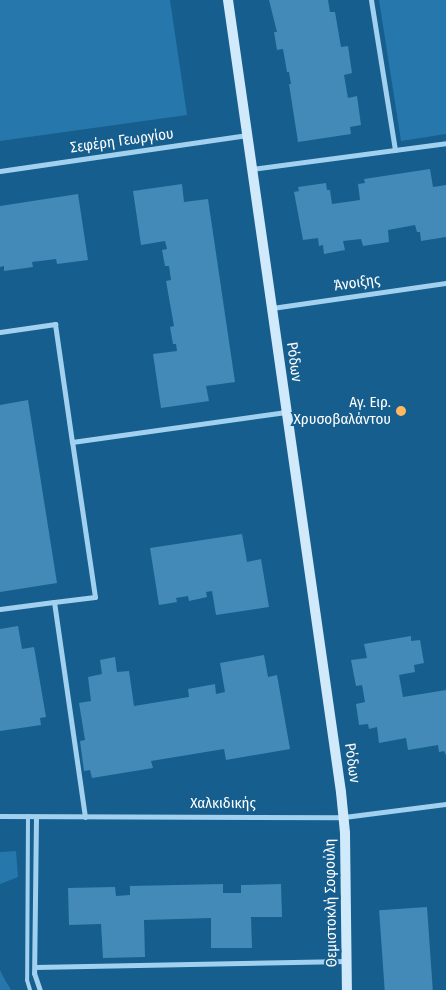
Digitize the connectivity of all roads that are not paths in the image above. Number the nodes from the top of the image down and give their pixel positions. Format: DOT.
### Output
graph roads {
  1 [pos="228,0"];
  2 [pos="371,0"];
  3 [pos="247,135"];
  4 [pos="446,143"];
  5 [pos="394,150"];
  6 [pos="252,169"];
  7 [pos="0,171"];
  8 [pos="446,283"];
  9 [pos="272,308"];
  10 [pos="0,332"];
  11 [pos="286,412"];
  12 [pos="72,442"];
  13 [pos="54,602"];
  14 [pos="0,609"];
  15 [pos="446,804"];
  16 [pos="0,816"];
  17 [pos="28,816"];
  18 [pos="36,817"];
  19 [pos="86,817"];
  20 [pos="344,817"];
  21 [pos="347,961"];
  22 [pos="35,967"];
  23 [pos="30,990"];
  24 [pos="40,990"];
  25 [pos="347,990"];
  1 -- 3 [label="street, Ρόδων"];
  2 -- 5 [label="street"];
  3 -- 6 [label="street, Ρόδων"];
  3 -- 7 [label="street, Σεφέρη Γεωργίου"];
  4 -- 5 [label="street"];
  5 -- 6 [label="street"];
  6 -- 9 [label="street, Ρόδων"];
  8 -- 9 [label="street, Άνοιξης"];
  9 -- 11 [label="street, Ρόδων"];
  10 -- 12 [label="street"];
  11 -- 12 [label="street"];
  11 -- 20 [label="street, Ρόδων"];
  12 -- 13 [label="street"];
  13 -- 14 [label="street"];
  13 -- 19 [label="street"];
  15 -- 20 [label="street, Χαλκιδικής"];
  16 -- 17 [label="street, Χαλκιδικής"];
  17 -- 18 [label="street, Χαλκιδικής"];
  17 -- 23 [label="lane"];
  18 -- 19 [label="street, Χαλκιδικής"];
  18 -- 22 [label="street"];
  19 -- 20 [label="street, Χαλκιδικής"];
  20 -- 21 [label="street, Θεμιστοκλή Σοφούλη"];
  21 -- 22 [label="street"];
  21 -- 25 [label="street, Θεμιστοκλή Σοφούλη"];
  22 -- 24 [label="street"];
}
